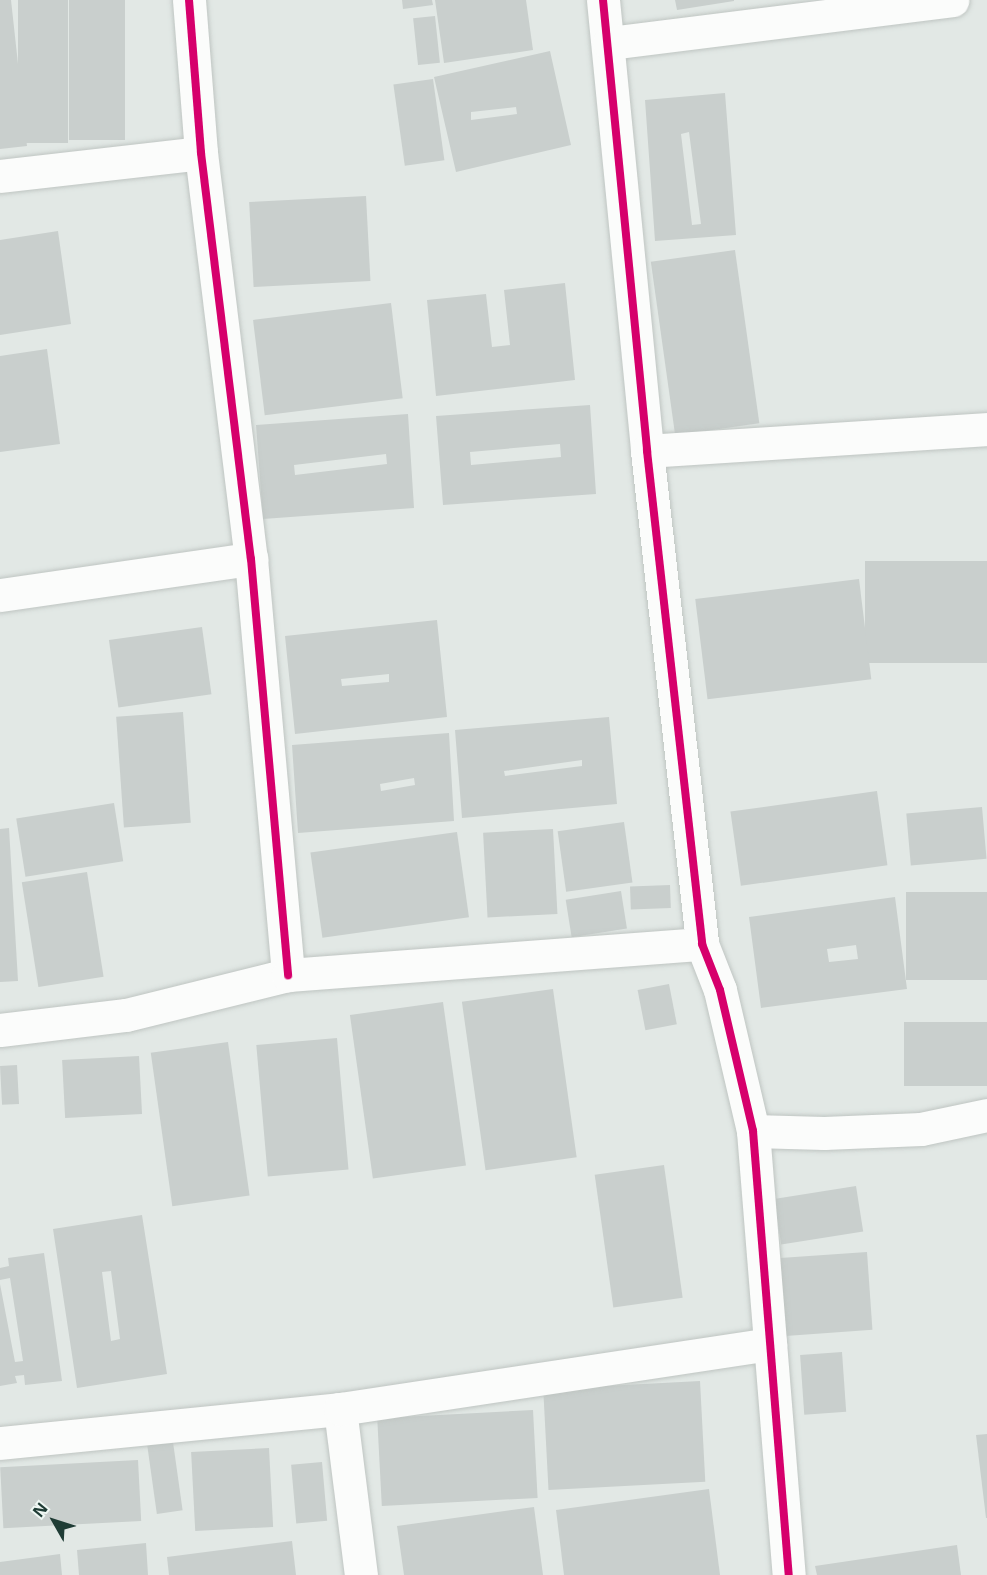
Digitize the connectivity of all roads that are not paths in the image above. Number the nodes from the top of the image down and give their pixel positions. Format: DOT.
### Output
graph roads {
  1 [pos="189,0"];
  2 [pos="603,0"];
  3 [pos="952,0"];
  4 [pos="609,44"];
  5 [pos="201,153"];
  6 [pos="0,176"];
  7 [pos="987,429"];
  8 [pos="647,451"];
  9 [pos="251,559"];
  10 [pos="0,595"];
  11 [pos="702,944"];
  12 [pos="288,975"];
  13 [pos="0,1030"];
  14 [pos="987,1115"];
  15 [pos="753,1131"];
  16 [pos="770,1344"];
  17 [pos="340,1409"];
  18 [pos="0,1443"];
  19 [pos="361,1575"];
  20 [pos="789,1575"];
  1 -- 5 [label="street"];
  2 -- 4 [label="street"];
  3 -- 4 [label="street"];
  4 -- 8 [label="street"];
  5 -- 6 [label="street"];
  5 -- 9 [label="street"];
  7 -- 8 [label="street"];
  8 -- 11 [label="street"];
  9 -- 10 [label="street"];
  9 -- 12 [label="street"];
  11 -- 12 [label="street"];
  11 -- 15 [label="street"];
  12 -- 13 [label="street"];
  14 -- 15 [label="street"];
  15 -- 16 [label="street"];
  16 -- 17 [label="street"];
  16 -- 20 [label="street"];
  17 -- 18 [label="street"];
  17 -- 19 [label="street"];
}
